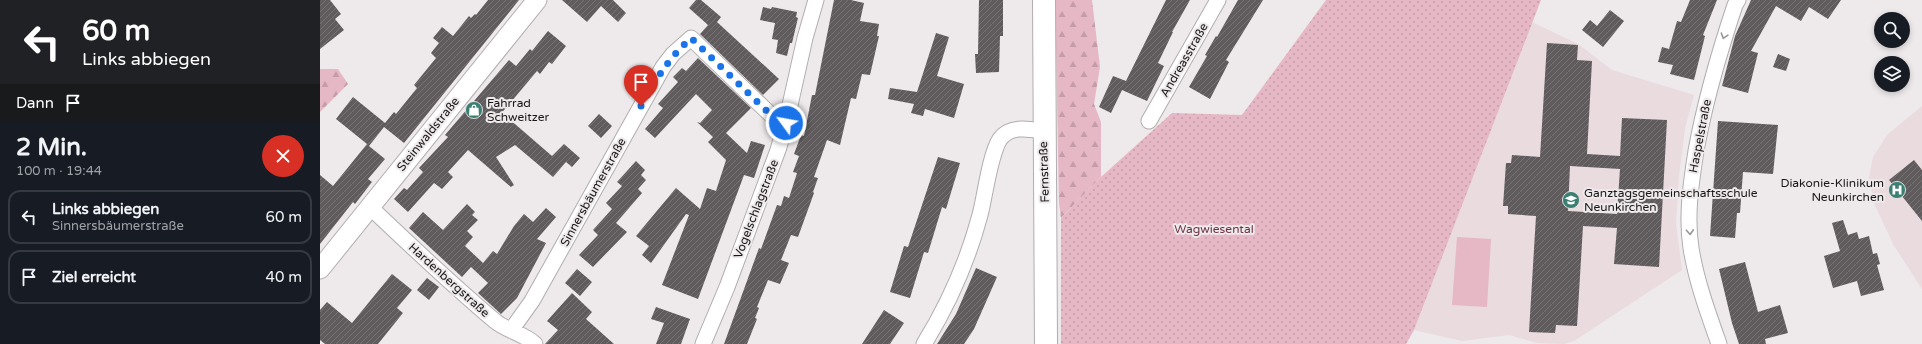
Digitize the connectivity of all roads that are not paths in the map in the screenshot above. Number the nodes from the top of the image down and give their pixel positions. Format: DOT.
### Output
graph roads {
  1 [pos="537,0"];
  2 [pos="816,0"];
  3 [pos="1044,0"];
  4 [pos="1218,0"];
  5 [pos="1738,0"];
  6 [pos="1149,121"];
  7 [pos="786,123"];
  8 [pos="1043,131"];
  9 [pos="370,207"];
  10 [pos="320,269"];
  11 [pos="512,329"];
  12 [pos="535,344"];
  13 [pos="703,344"];
  14 [pos="924,344"];
  15 [pos="1046,344"];
  16 [pos="1719,344"];
  1 -- 9 [label="street, Steinwaldstraße"];
  2 -- 7 [label="street, Vogelschlagstraße"];
  3 -- 8 [label="main road, Fernstraße"];
  4 -- 6 [label="street, Andreasstraße"];
  5 -- 16 [label="street, Haspelstraße, one-way"];
  7 -- 11 [label="street, Sinnersbäumerstraße"];
  7 -- 13 [label="street, Vogelschlagstraße"];
  8 -- 14 [label="street"];
  8 -- 15 [label="main road, Fernstraße"];
  9 -- 10 [label="street, Steinwaldstraße"];
  9 -- 11 [label="street, Hardenbergstraße"];
  11 -- 12 [label="street, Hardenbergstraße"];
}
